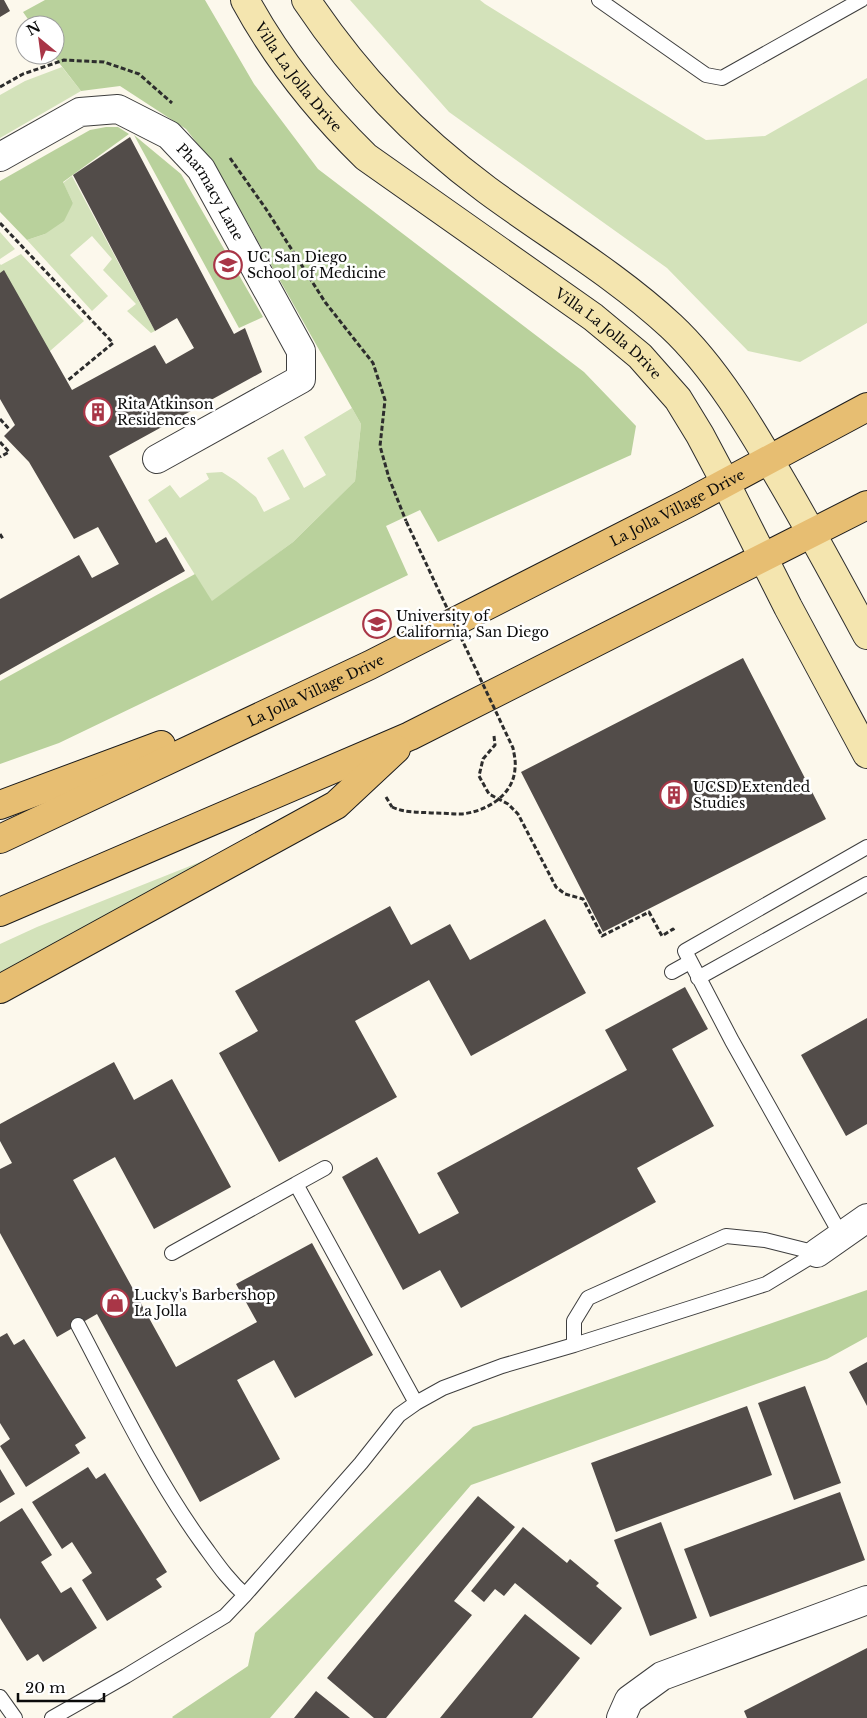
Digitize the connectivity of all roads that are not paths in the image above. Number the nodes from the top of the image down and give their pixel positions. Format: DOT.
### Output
graph roads {
  1 [pos="245,0"];
  2 [pos="306,0"];
  3 [pos="598,0"];
  4 [pos="861,0"];
  5 [pos="0,157"];
  6 [pos="867,408"];
  7 [pos="157,459"];
  8 [pos="770,460"];
  9 [pos="725,482"];
  10 [pos="867,505"];
  11 [pos="812,533"];
  12 [pos="762,558"];
  13 [pos="867,635"];
  14 [pos="370,665"];
  15 [pos="410,736"];
  16 [pos="867,754"];
  17 [pos="0,805"];
  18 [pos="0,839"];
  19 [pos="867,846"];
  20 [pos="867,884"];
  21 [pos="0,912"];
  22 [pos="688,957"];
  23 [pos="672,972"];
  24 [pos="698,978"];
  25 [pos="0,990"];
  26 [pos="325,1168"];
  27 [pos="296,1184"];
  28 [pos="867,1218"];
  29 [pos="841,1235"];
  30 [pos="172,1253"];
  31 [pos="817,1253"];
  32 [pos="78,1325"];
  33 [pos="574,1345"];
  34 [pos="416,1403"];
  35 [pos="246,1595"];
  36 [pos="867,1600"];
  37 [pos="0,1697"];
  38 [pos="15,1718"];
  39 [pos="52,1718"];
  40 [pos="621,1718"];
  1 -- 9 [label="main road, Villa La Jolla Drive"];
  2 -- 8 [label="main road"];
  3 -- 4 [label="lane"];
  5 -- 7 [label="street, Pharmacy Lane"];
  6 -- 8 [label="main road, La Jolla Village Drive"];
  8 -- 9 [label="main road, La Jolla Village Drive"];
  8 -- 11 [label="main road"];
  9 -- 12 [label="main road, Villa La Jolla Drive"];
  9 -- 14 [label="main road, La Jolla Village Drive"];
  10 -- 11 [label="main road"];
  11 -- 12 [label="main road"];
  11 -- 13 [label="main road"];
  12 -- 15 [label="main road"];
  12 -- 16 [label="main road, Villa La Jolla Drive"];
  14 -- 17 [label="main road"];
  14 -- 18 [label="main road, La Jolla Village Drive"];
  15 -- 21 [label="main road"];
  15 -- 25 [label="main road"];
  19 -- 22 [label="lane"];
  20 -- 24 [label="lane"];
  22 -- 23 [label="lane"];
  22 -- 24 [label="lane"];
  24 -- 29 [label="lane"];
  26 -- 27 [label="lane"];
  27 -- 30 [label="lane"];
  27 -- 34 [label="lane"];
  28 -- 29 [label="street"];
  29 -- 31 [label="street"];
  31 -- 33 [label="lane"];
  31 -- 33 [label="lane"];
  32 -- 35 [label="lane"];
  33 -- 34 [label="lane"];
  34 -- 35 [label="lane"];
  35 -- 39 [label="lane"];
  36 -- 40 [label="street"];
  37 -- 38 [label="lane"];
}
